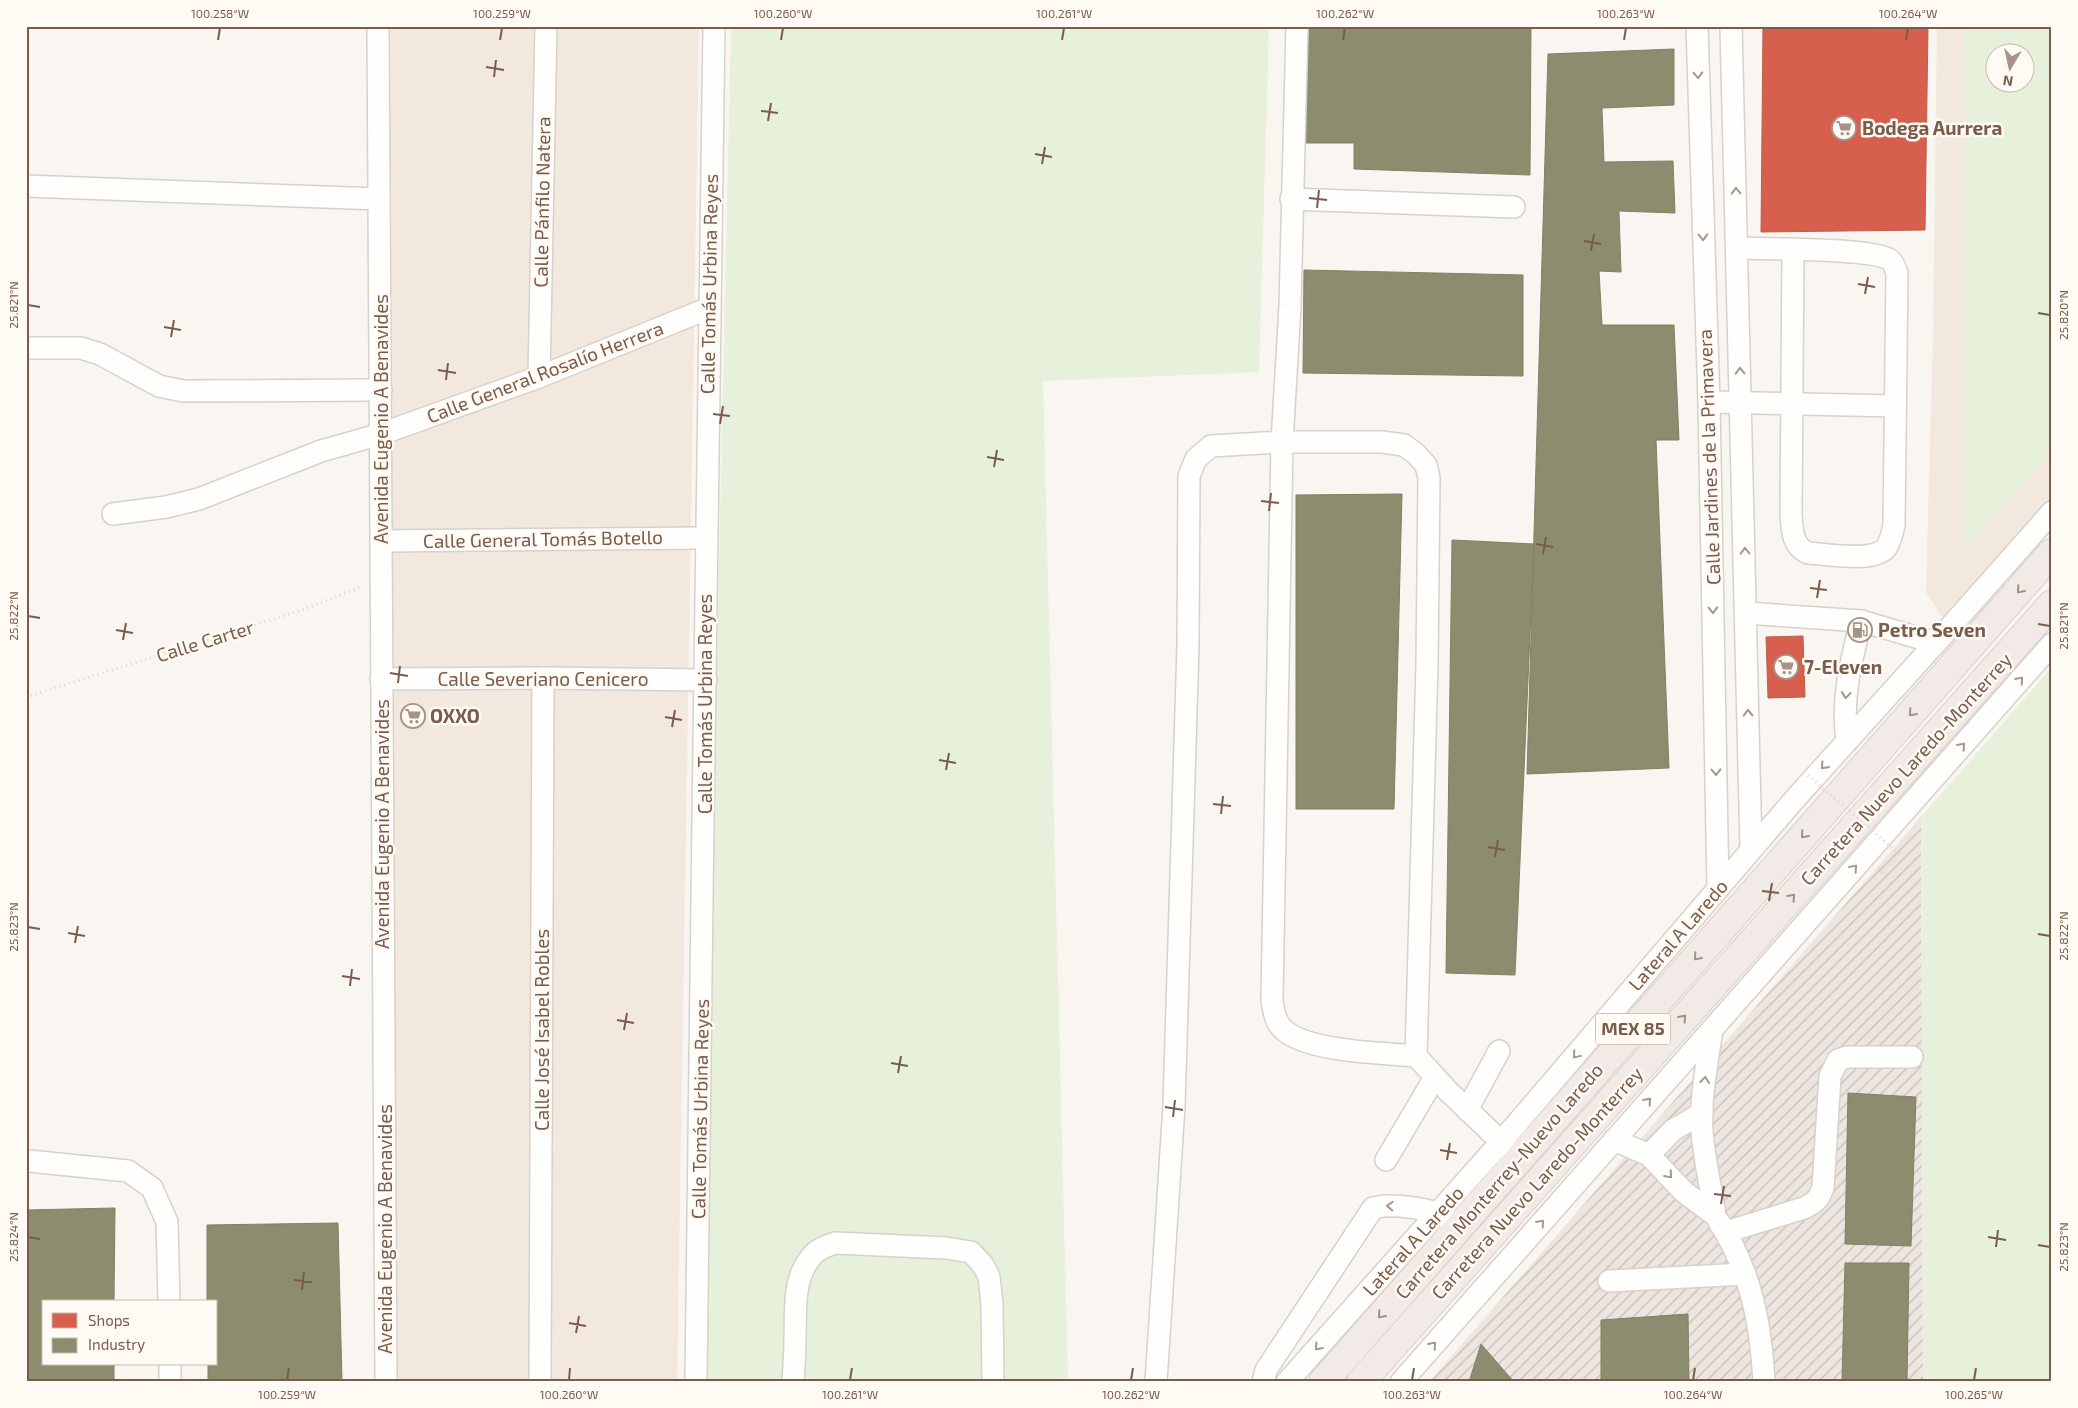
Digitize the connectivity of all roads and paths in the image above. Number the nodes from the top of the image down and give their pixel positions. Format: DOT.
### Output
graph roads {
  1 [pos="378,26"];
  2 [pos="546,26"];
  3 [pos="714,26"];
  4 [pos="1297,26"];
  5 [pos="1697,26"];
  6 [pos="1731,26"];
  7 [pos="26,186"];
  8 [pos="379,199"];
  9 [pos="1291,199"];
  10 [pos="1514,207"];
  11 [pos="1738,248"];
  12 [pos="1793,251"];
  13 [pos="708,308"];
  14 [pos="26,348"];
  15 [pos="539,377"];
  16 [pos="381,390"];
  17 [pos="1709,402"];
  18 [pos="1741,403"];
  19 [pos="1791,403"];
  20 [pos="1895,406"];
  21 [pos="381,434"];
  22 [pos="1282,442"];
  23 [pos="2052,512"];
  24 [pos="113,514"];
  25 [pos="706,538"];
  26 [pos="381,541"];
  27 [pos="2052,553"];
  28 [pos="382,578"];
  29 [pos="2052,604"];
  30 [pos="1746,613"];
  31 [pos="1861,621"];
  32 [pos="1936,643"];
  33 [pos="2052,644"];
  34 [pos="543,678"];
  35 [pos="381,679"];
  36 [pos="706,680"];
  37 [pos="26,697"];
  38 [pos="1847,741"];
  39 [pos="1804,772"];
  40 [pos="1751,850"];
  41 [pos="1882,872"];
  42 [pos="1718,889"];
  43 [pos="1712,1030"];
  44 [pos="1499,1051"];
  45 [pos="1416,1056"];
  46 [pos="1912,1057"];
  47 [pos="1435,1076"];
  48 [pos="1467,1110"];
  49 [pos="1702,1113"];
  50 [pos="1614,1140"];
  51 [pos="1510,1150"];
  52 [pos="1649,1155"];
  53 [pos="1386,1160"];
  54 [pos="29,1161"];
  55 [pos="1448,1220"];
  56 [pos="1720,1223"];
  57 [pos="1745,1274"];
  58 [pos="1609,1282"];
  59 [pos="169,1300"];
  60 [pos="170,1366"];
  61 [pos="170,1382"];
  62 [pos="386,1382"];
  63 [pos="540,1382"];
  64 [pos="696,1382"];
  65 [pos="793,1382"];
  66 [pos="993,1382"];
  67 [pos="1156,1382"];
  68 [pos="1263,1382"];
  69 [pos="1287,1382"];
  70 [pos="1323,1382"];
  71 [pos="1361,1382"];
  72 [pos="1401,1382"];
  73 [pos="1764,1382"];
  1 -- 8 [label="street, Avenida Eugenio A Benavides"];
  2 -- 15 [label="street, Calle Pánfilo Natera"];
  3 -- 13 [label="street, Calle Tomás Urbina Reyes"];
  4 -- 9 [label="street"];
  5 -- 17 [label="street, Calle Jardines de la Primavera, one-way"];
  11 -- 6 [label="street, Calle Jardines de la Primavera, one-way"];
  7 -- 8 [label="street"];
  8 -- 16 [label="street, Avenida Eugenio A Benavides"];
  9 -- 10 [label="street"];
  9 -- 22 [label="street"];
  11 -- 12 [label="street"];
  18 -- 11 [label="street, Calle Jardines de la Primavera, one-way"];
  12 -- 19 [label="street"];
  12 -- 20 [label="street"];
  13 -- 15 [label="street, Calle General Rosalío Herrera"];
  13 -- 25 [label="street, Calle Tomás Urbina Reyes"];
  14 -- 16 [label="street"];
  15 -- 21 [label="street, Calle General Rosalío Herrera"];
  16 -- 21 [label="street, Avenida Eugenio A Benavides"];
  17 -- 18 [label="street"];
  17 -- 42 [label="street, Calle Jardines de la Primavera, one-way"];
  18 -- 19 [label="street"];
  30 -- 18 [label="street, Calle Jardines de la Primavera, one-way"];
  19 -- 20 [label="street"];
  19 -- 20 [label="street"];
  21 -- 24 [label="street, Calle General Rosalío Herrera"];
  21 -- 26 [label="street, Avenida Eugenio A Benavides"];
  22 -- 45 [label="street"];
  22 -- 45 [label="street"];
  22 -- 67 [label="street"];
  23 -- 32 [label="street, Lateral A Laredo"];
  25 -- 26 [label="street, Calle General Tomás Botello"];
  25 -- 36 [label="street, Calle Tomás Urbina Reyes"];
  26 -- 28 [label="street, Avenida Eugenio A Benavides"];
  27 -- 51 [label="highway, Carretera Monterrey-Nuevo Laredo / MEX 85, one-way"];
  28 -- 35 [label="street, Avenida Eugenio A Benavides"];
  28 -- 37 [label="path, Calle Carter"];
  71 -- 29 [label="highway, Carretera Nuevo Laredo-Monterrey / MEX 85, one-way"];
  30 -- 31 [label="street"];
  40 -- 30 [label="street, Calle Jardines de la Primavera, one-way"];
  31 -- 32 [label="street"];
  31 -- 38 [label="street, one-way"];
  32 -- 38 [label="street, Lateral A Laredo"];
  43 -- 33 [label="street, one-way"];
  34 -- 35 [label="street, Calle Severiano Cenicero"];
  34 -- 36 [label="street, Calle Severiano Cenicero"];
  34 -- 63 [label="street, Calle José Isabel Robles"];
  35 -- 62 [label="street, Avenida Eugenio A Benavides"];
  36 -- 64 [label="street, Calle Tomás Urbina Reyes"];
  38 -- 40 [label="street, Lateral A Laredo, one-way"];
  39 -- 41 [label="path, bridge"];
  40 -- 42 [label="street, Lateral A Laredo"];
  42 -- 51 [label="street, Lateral A Laredo, one-way"];
  49 -- 43 [label="street, one-way"];
  50 -- 43 [label="street, one-way"];
  44 -- 48 [label="street"];
  45 -- 47 [label="street"];
  46 -- 56 [label="street"];
  47 -- 48 [label="street"];
  47 -- 53 [label="street"];
  48 -- 51 [label="street"];
  49 -- 52 [label="street"];
  49 -- 56 [label="street"];
  50 -- 52 [label="street"];
  72 -- 50 [label="street, one-way"];
  51 -- 55 [label="highway, Carretera Monterrey-Nuevo Laredo / MEX 85"];
  52 -- 56 [label="street, one-way"];
  54 -- 59 [label="street"];
  55 -- 68 [label="street, one-way"];
  55 -- 69 [label="street, Lateral A Laredo, one-way"];
  55 -- 70 [label="highway, Carretera Monterrey-Nuevo Laredo / MEX 85, one-way"];
  56 -- 57 [label="street"];
  57 -- 58 [label="street"];
  57 -- 73 [label="street"];
  60 -- 61 [label="street"];
  65 -- 66 [label="street"];
}
